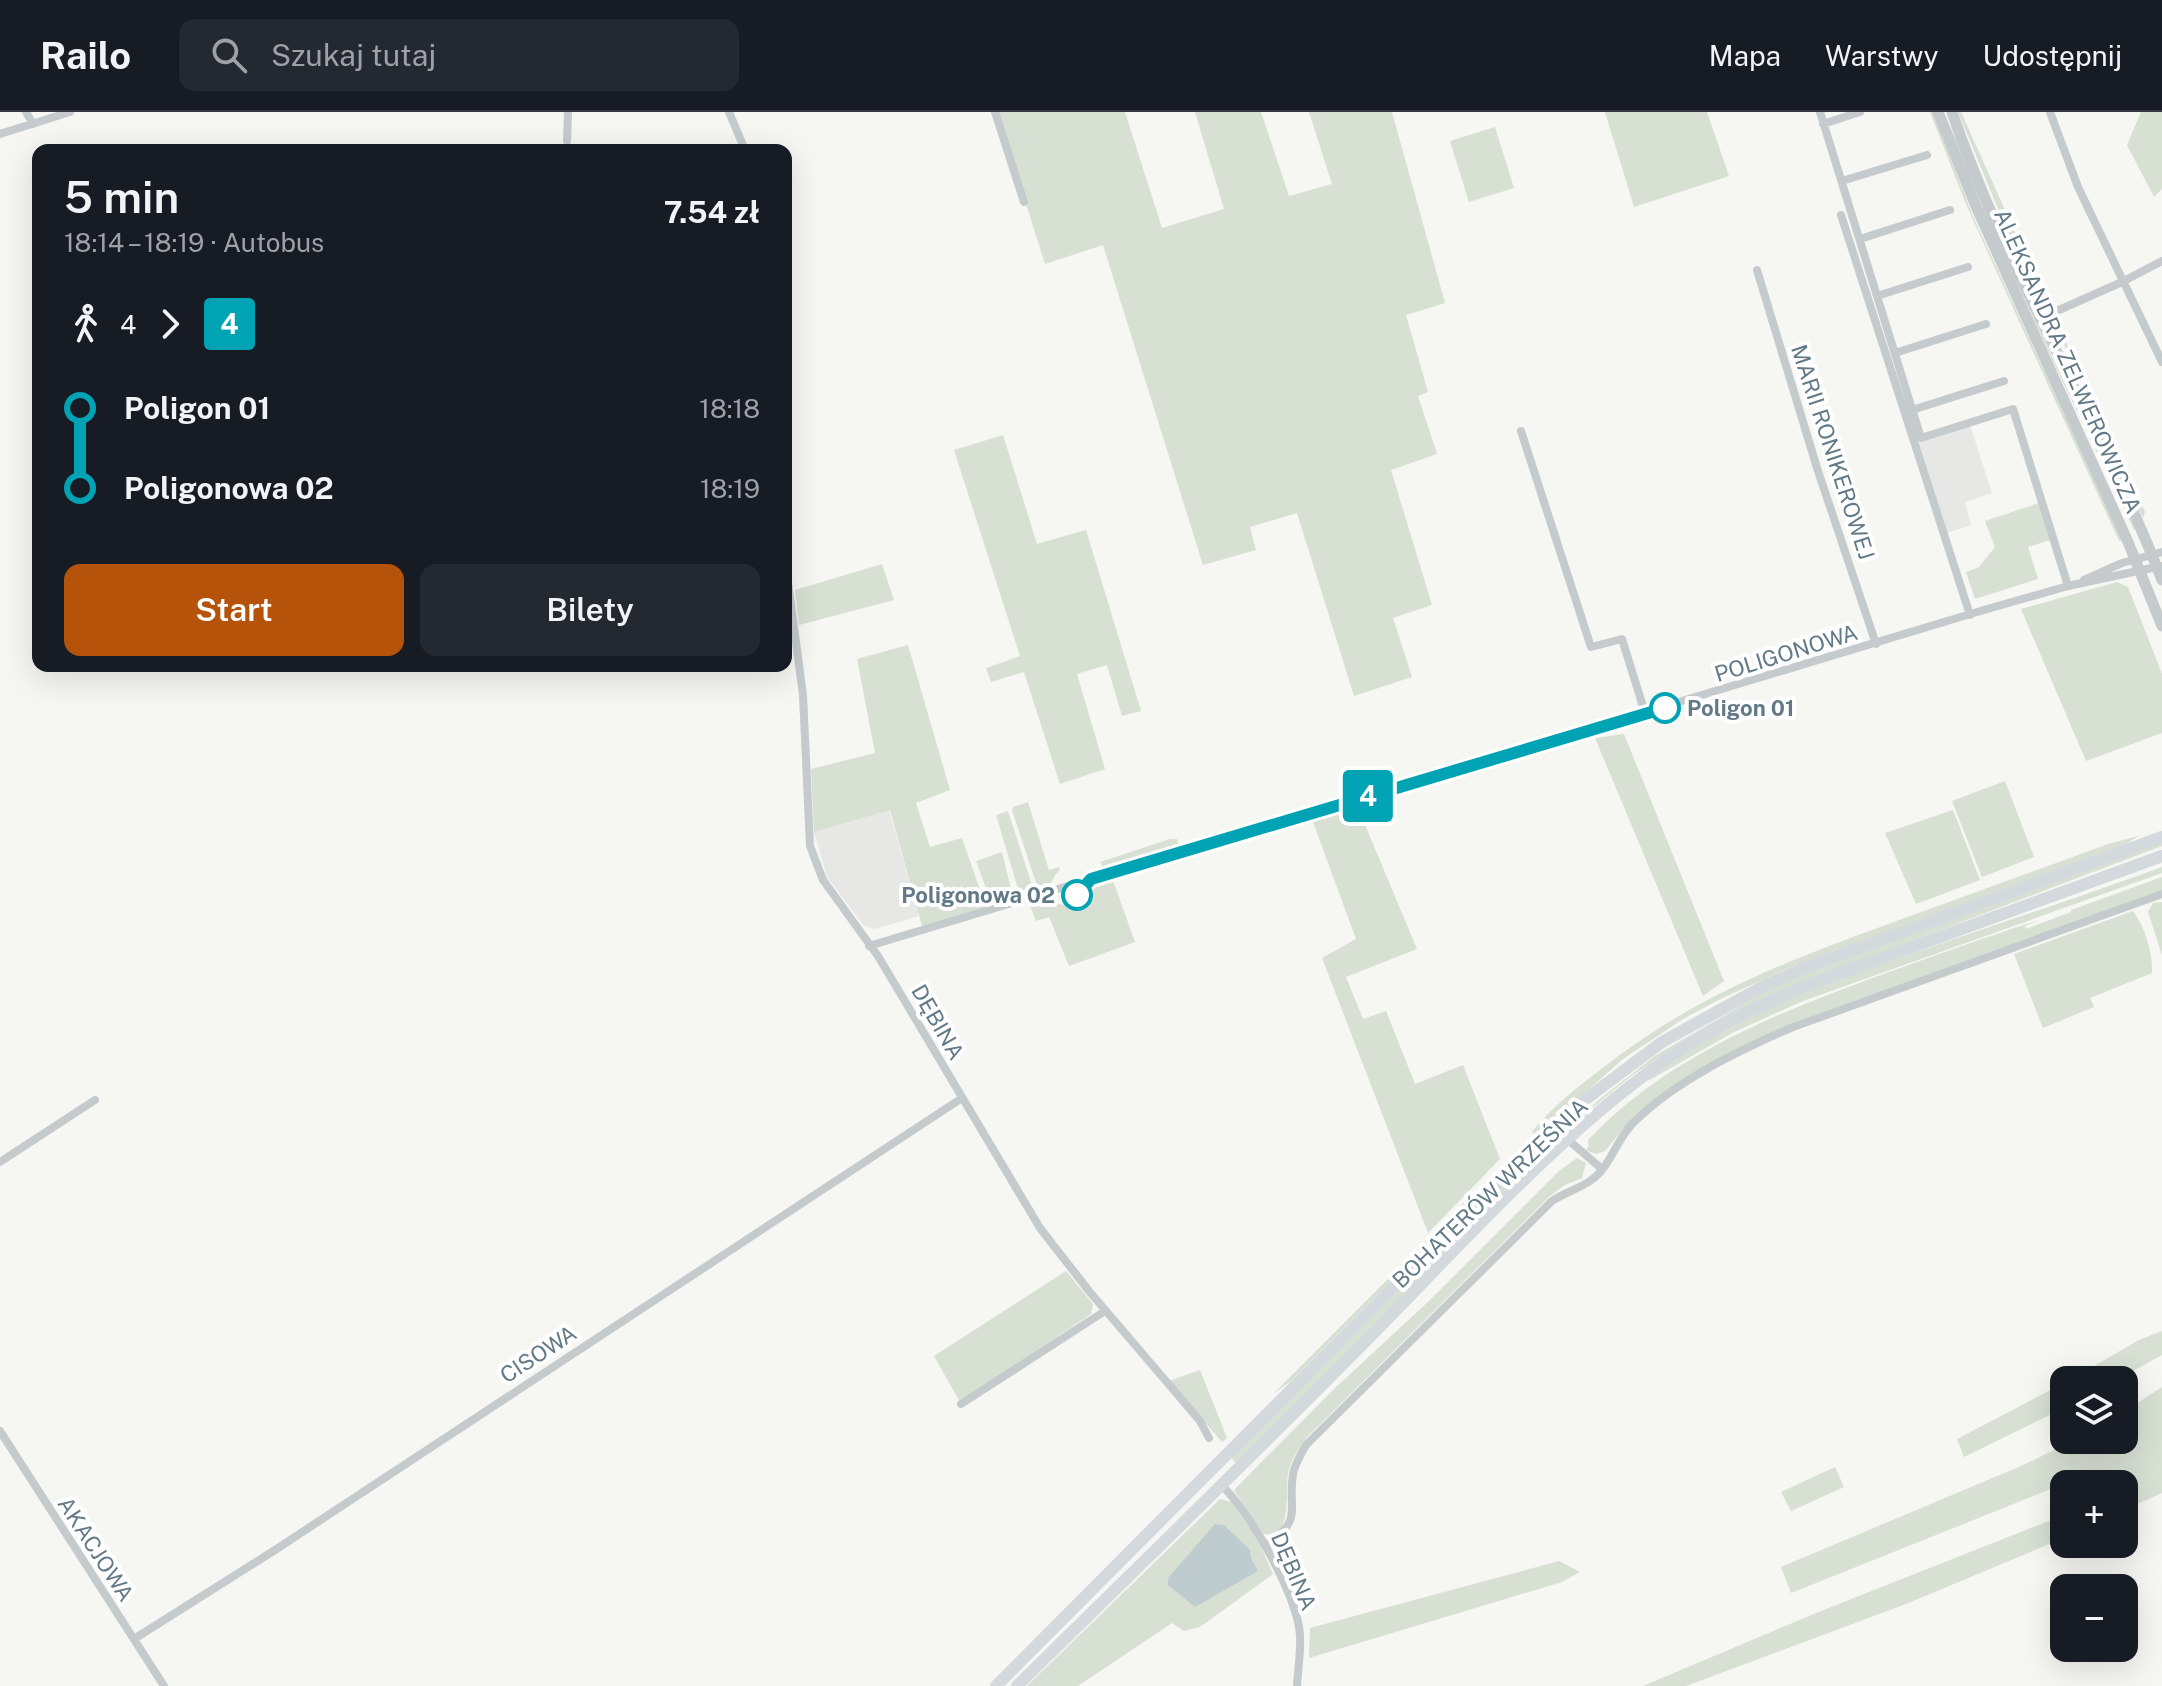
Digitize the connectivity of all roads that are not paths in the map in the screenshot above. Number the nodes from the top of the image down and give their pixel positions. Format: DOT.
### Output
graph roads {
  1 [pos="26,112"];
  2 [pos="70,112"];
  3 [pos="568,112"];
  4 [pos="729,112"];
  5 [pos="995,112"];
  6 [pos="1820,112"];
  7 [pos="1860,112"];
  8 [pos="1938,112"];
  9 [pos="1952,112"];
  10 [pos="2050,112"];
  11 [pos="40,116"];
  12 [pos="33,124"];
  13 [pos="1823,124"];
  14 [pos="0,134"];
  15 [pos="567,141"];
  16 [pos="742,144"];
  17 [pos="1927,155"];
  18 [pos="1842,181"];
  19 [pos="1024,202"];
  20 [pos="1950,210"];
  21 [pos="1841,215"];
  22 [pos="1860,239"];
  23 [pos="2162,261"];
  24 [pos="1968,267"];
  25 [pos="1757,270"];
  26 [pos="2122,282"];
  27 [pos="1877,296"];
  28 [pos="2041,318"];
  29 [pos="1986,324"];
  30 [pos="1895,353"];
  31 [pos="2162,362"];
  32 [pos="2004,381"];
  33 [pos="1912,410"];
  34 [pos="1521,431"];
  35 [pos="2157,553"];
  36 [pos="2135,559"];
  37 [pos="2160,567"];
  38 [pos="2140,573"];
  39 [pos="2162,580"];
  40 [pos="2068,586"];
  41 [pos="792,612"];
  42 [pos="1970,615"];
  43 [pos="2162,626"];
  44 [pos="1876,644"];
  45 [pos="1645,713"];
  46 [pos="2162,837"];
  47 [pos="2162,856"];
  48 [pos="2162,894"];
  49 [pos="886,943"];
  50 [pos="869,946"];
  51 [pos="878,956"];
  52 [pos="962,1098"];
  53 [pos="95,1100"];
  54 [pos="1553,1127"];
  55 [pos="1567,1141"];
  56 [pos="0,1162"];
  57 [pos="1602,1169"];
  58 [pos="1105,1311"];
  59 [pos="961,1404"];
  60 [pos="0,1431"];
  61 [pos="1209,1438"];
  62 [pos="1222,1486"];
  63 [pos="1265,1546"];
  64 [pos="134,1639"];
  65 [pos="164,1686"];
  66 [pos="996,1686"];
  67 [pos="1017,1686"];
  68 [pos="1297,1686"];
  1 -- 12 [label="street"];
  2 -- 11 [label="street"];
  3 -- 15 [label="street"];
  4 -- 16 [label="street"];
  5 -- 19 [label="street"];
  6 -- 13 [label="street"];
  7 -- 13 [label="street"];
  8 -- 36 [label="street, ALEKSANDRA ZELWEROWICZA"];
  9 -- 28 [label="street, ALEKSANDRA ZELWEROWICZA"];
  10 -- 26 [label="street"];
  11 -- 12 [label="street"];
  12 -- 14 [label="street"];
  13 -- 18 [label="street"];
  17 -- 18 [label="street"];
  18 -- 22 [label="street"];
  20 -- 22 [label="street"];
  21 -- 42 [label="street"];
  22 -- 27 [label="street"];
  23 -- 26 [label="street"];
  24 -- 27 [label="street"];
  25 -- 44 [label="street, MARII RONIKEROWEJ"];
  26 -- 28 [label="street"];
  26 -- 31 [label="street"];
  27 -- 30 [label="street"];
  28 -- 35 [label="street, ALEKSANDRA ZELWEROWICZA"];
  29 -- 30 [label="street"];
  30 -- 33 [label="street"];
  32 -- 33 [label="street"];
  33 -- 40 [label="street"];
  34 -- 45 [label="street"];
  35 -- 36 [label="street, POLIGONOWA"];
  35 -- 37 [label="street, ALEKSANDRA ZELWEROWICZA"];
  36 -- 38 [label="street, ALEKSANDRA ZELWEROWICZA"];
  36 -- 40 [label="street, POLIGONOWA"];
  37 -- 38 [label="street, POLIGONOWA"];
  37 -- 39 [label="street, ALEKSANDRA ZELWEROWICZA"];
  38 -- 40 [label="street, POLIGONOWA"];
  38 -- 43 [label="street, ALEKSANDRA ZELWEROWICZA"];
  40 -- 42 [label="street, POLIGONOWA"];
  41 -- 50 [label="street, DĘBINA"];
  42 -- 44 [label="street, POLIGONOWA"];
  44 -- 45 [label="street, POLIGONOWA"];
  45 -- 49 [label="street, POLIGONOWA"];
  46 -- 54 [label="main road, BOHATERÓW WRZEŚNIA"];
  47 -- 55 [label="main road, BOHATERÓW WRZEŚNIA"];
  48 -- 57 [label="street"];
  49 -- 50 [label="street, POLIGONOWA"];
  49 -- 51 [label="street"];
  50 -- 51 [label="street, DĘBINA"];
  51 -- 52 [label="street, DĘBINA"];
  52 -- 58 [label="street, DĘBINA"];
  52 -- 64 [label="street, CISOWA"];
  53 -- 56 [label="street"];
  54 -- 55 [label="street"];
  54 -- 66 [label="main road, BOHATERÓW WRZEŚNIA"];
  55 -- 57 [label="street"];
  55 -- 62 [label="main road, BOHATERÓW WRZEŚNIA"];
  57 -- 63 [label="street"];
  58 -- 59 [label="street"];
  58 -- 61 [label="street, DĘBINA"];
  60 -- 64 [label="street, AKACJOWA"];
  62 -- 63 [label="street, DĘBINA"];
  62 -- 67 [label="main road, BOHATERÓW WRZEŚNIA"];
  63 -- 68 [label="street, DĘBINA"];
  64 -- 65 [label="street, AKACJOWA"];
}
